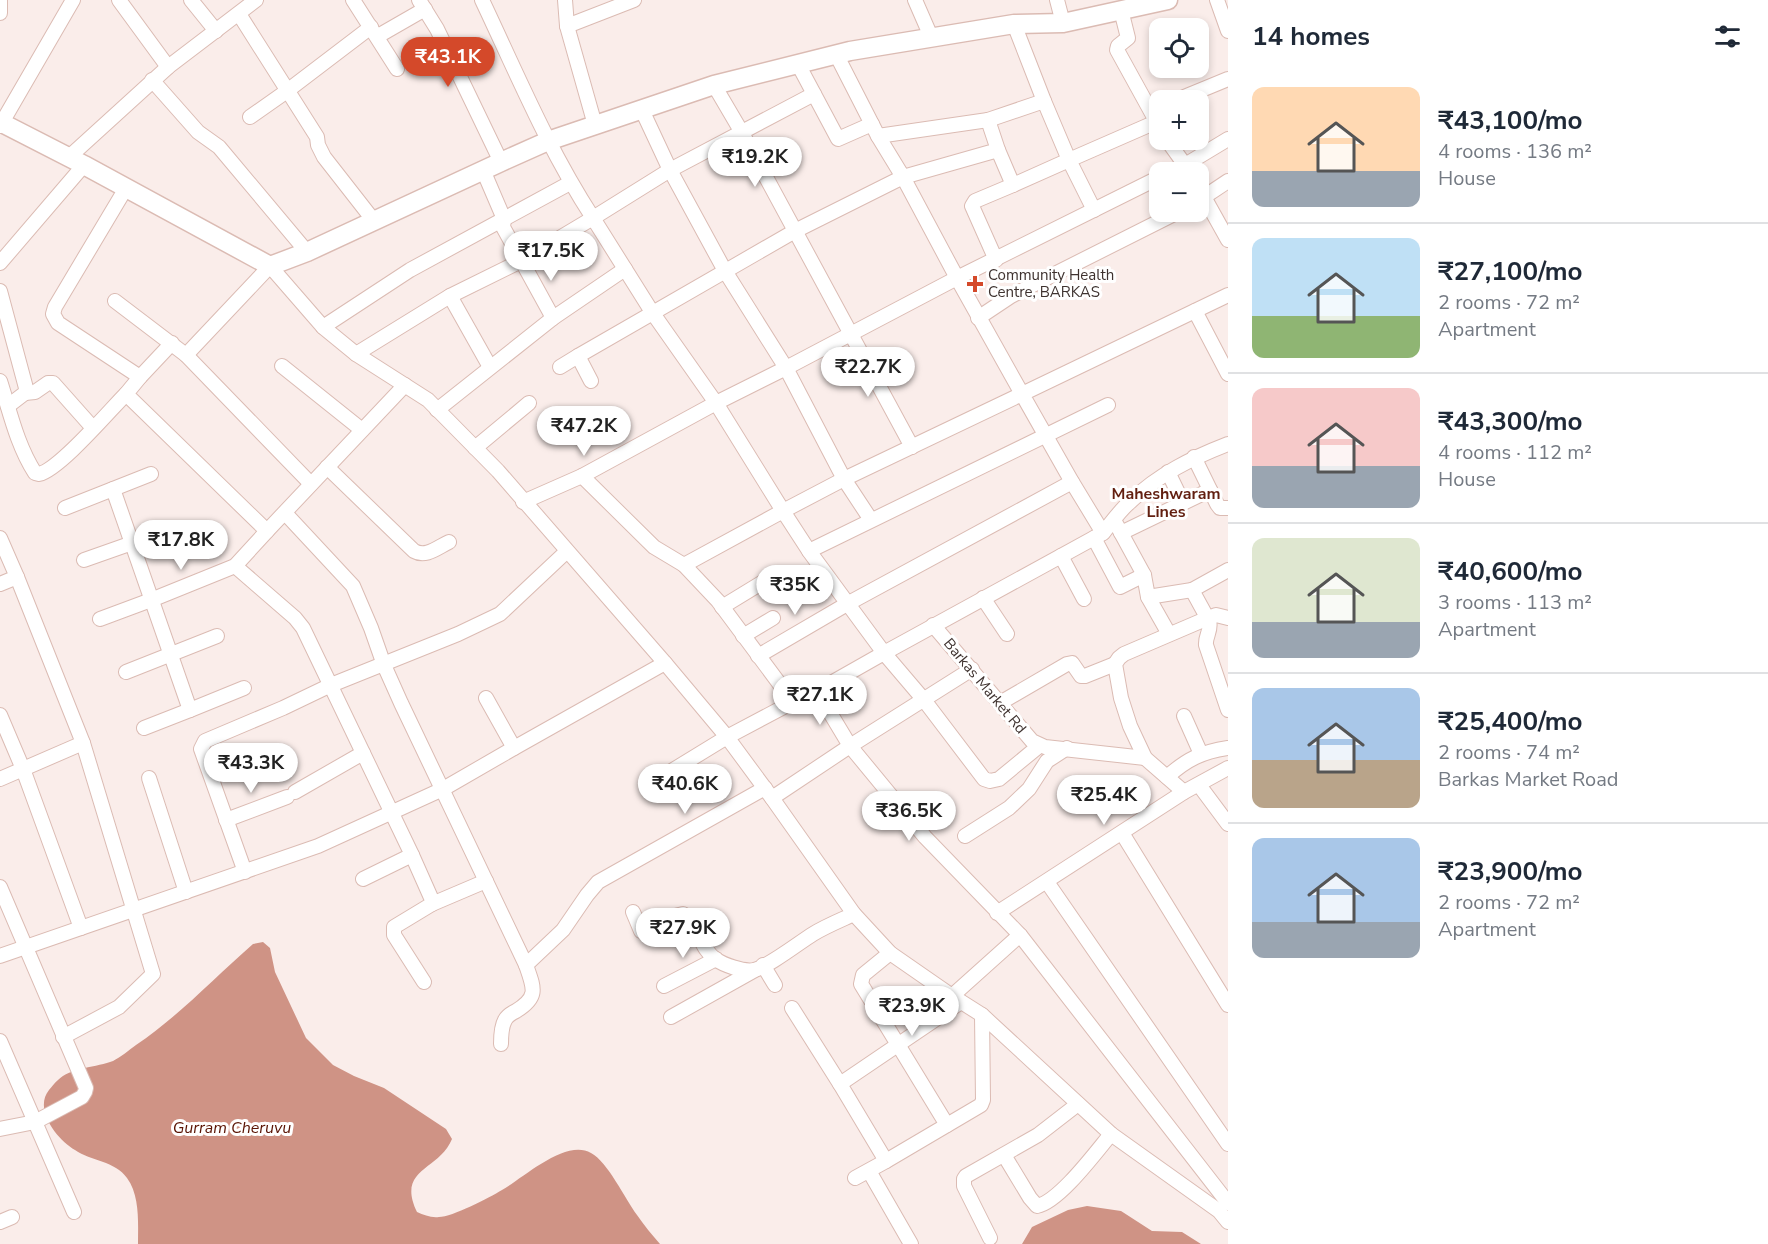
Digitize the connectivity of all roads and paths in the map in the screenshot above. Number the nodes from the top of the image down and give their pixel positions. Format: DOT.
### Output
graph roads {
  1 [pos="73,0"];
  2 [pos="119,0"];
  3 [pos="191,0"];
  4 [pos="256,0"];
  5 [pos="353,0"];
  6 [pos="482,0"];
  7 [pos="565,0"];
  8 [pos="634,0"];
  9 [pos="915,0"];
  10 [pos="1058,0"];
  11 [pos="1168,0"];
  12 [pos="1217,0"];
  13 [pos="0,1"];
  14 [pos="422,4"];
  15 [pos="1121,10"];
  16 [pos="0,13"];
  17 [pos="239,14"];
  18 [pos="1062,23"];
  19 [pos="1014,24"];
  20 [pos="567,26"];
  21 [pos="216,31"];
  22 [pos="1228,31"];
  23 [pos="374,32"];
  24 [pos="932,39"];
  25 [pos="836,54"];
  26 [pos="798,64"];
  27 [pos="168,67"];
  28 [pos="397,69"];
  29 [pos="1228,79"];
  30 [pos="152,80"];
  31 [pos="714,85"];
  32 [pos="1201,90"];
  33 [pos="287,91"];
  34 [pos="814,94"];
  35 [pos="1044,100"];
  36 [pos="1149,105"];
  37 [pos="642,110"];
  38 [pos="250,117"];
  39 [pos="988,120"];
  40 [pos="1149,120"];
  41 [pos="1,124"];
  42 [pos="595,125"];
  43 [pos="875,130"];
  44 [pos="741,131"];
  45 [pos="1228,139"];
  46 [pos="548,141"];
  47 [pos="998,150"];
  48 [pos="1070,160"];
  49 [pos="76,161"];
  50 [pos="501,162"];
  51 [pos="1197,162"];
  52 [pos="483,170"];
  53 [pos="670,170"];
  54 [pos="903,177"];
  55 [pos="1228,181"];
  56 [pos="1149,182"];
  57 [pos="570,183"];
  58 [pos="1013,185"];
  59 [pos="126,188"];
  60 [pos="1209,190"];
  61 [pos="1209,209"];
  62 [pos="1094,210"];
  63 [pos="593,218"];
  64 [pos="504,219"];
  65 [pos="374,221"];
  66 [pos="1158,222"];
  67 [pos="795,231"];
  68 [pos="1228,239"];
  69 [pos="307,252"];
  70 [pos="996,260"];
  71 [pos="521,261"];
  72 [pos="0,263"];
  73 [pos="270,266"];
  74 [pos="625,269"];
  75 [pos="725,271"];
  76 [pos="957,278"];
  77 [pos="0,291"];
  78 [pos="1228,295"];
  79 [pos="450,296"];
  80 [pos="115,301"];
  81 [pos="1195,311"];
  82 [pos="652,312"];
  83 [pos="553,318"];
  84 [pos="978,318"];
  85 [pos="323,327"];
  86 [pos="852,334"];
  87 [pos="172,343"];
  88 [pos="356,354"];
  89 [pos="186,355"];
  90 [pos="578,356"];
  91 [pos="282,366"];
  92 [pos="490,367"];
  93 [pos="560,367"];
  94 [pos="786,368"];
  95 [pos="1228,374"];
  96 [pos="140,377"];
  97 [pos="0,381"];
  98 [pos="591,381"];
  99 [pos="405,385"];
  100 [pos="25,393"];
  101 [pos="126,394"];
  102 [pos="1022,394"];
  103 [pos="529,403"];
  104 [pos="716,403"];
  105 [pos="1108,405"];
  106 [pos="8,406"];
  107 [pos="437,410"];
  108 [pos="93,428"];
  109 [pos="362,430"];
  110 [pos="1046,436"];
  111 [pos="1228,444"];
  112 [pos="912,447"];
  113 [pos="475,448"];
  114 [pos="1194,457"];
  115 [pos="327,467"];
  116 [pos="1168,472"];
  117 [pos="151,474"];
  118 [pos="582,476"];
  119 [pos="844,478"];
  120 [pos="1071,482"];
  121 [pos="311,484"];
  122 [pos="113,489"];
  123 [pos="1210,490"];
  124 [pos="523,502"];
  125 [pos="1183,503"];
  126 [pos="65,508"];
  127 [pos="1228,508"];
  128 [pos="783,511"];
  129 [pos="285,513"];
  130 [pos="871,520"];
  131 [pos="1117,526"];
  132 [pos="172,529"];
  133 [pos="267,531"];
  134 [pos="1099,535"];
  135 [pos="0,538"];
  136 [pos="449,542"];
  137 [pos="132,543"];
  138 [pos="809,551"];
  139 [pos="566,552"];
  140 [pos="1061,556"];
  141 [pos="84,560"];
  142 [pos="684,565"];
  143 [pos="235,566"];
  144 [pos="1228,570"];
  145 [pos="1144,575"];
  146 [pos="17,577"];
  147 [pos="763,582"];
  148 [pos="0,584"];
  149 [pos="1192,590"];
  150 [pos="1148,597"];
  151 [pos="983,598"];
  152 [pos="1084,599"];
  153 [pos="151,600"];
  154 [pos="847,604"];
  155 [pos="722,607"];
  156 [pos="773,618"];
  157 [pos="1208,618"];
  158 [pos="1228,618"];
  159 [pos="100,619"];
  160 [pos="933,625"];
  161 [pos="1006,634"];
  162 [pos="1169,634"];
  163 [pos="217,636"];
  164 [pos="743,636"];
  165 [pos="884,653"];
  166 [pos="170,654"];
  167 [pos="758,656"];
  168 [pos="664,663"];
  169 [pos="1115,664"];
  170 [pos="384,665"];
  171 [pos="972,669"];
  172 [pos="126,672"];
  173 [pos="331,685"];
  174 [pos="244,688"];
  175 [pos="818,691"];
  176 [pos="486,698"];
  177 [pos="924,700"];
  178 [pos="793,702"];
  179 [pos="1000,703"];
  180 [pos="190,710"];
  181 [pos="1228,710"];
  182 [pos="0,715"];
  183 [pos="1184,716"];
  184 [pos="144,728"];
  185 [pos="727,738"];
  186 [pos="83,743"];
  187 [pos="850,746"];
  188 [pos="1040,746"];
  189 [pos="514,747"];
  190 [pos="1067,748"];
  191 [pos="1228,748"];
  192 [pos="363,753"];
  193 [pos="1201,754"];
  194 [pos="1145,758"];
  195 [pos="1228,768"];
  196 [pos="23,769"];
  197 [pos="1167,777"];
  198 [pos="149,778"];
  199 [pos="0,779"];
  200 [pos="1199,785"];
  201 [pos="646,786"];
  202 [pos="443,789"];
  203 [pos="1184,792"];
  204 [pos="769,793"];
  205 [pos="393,813"];
  206 [pos="226,820"];
  207 [pos="1228,824"];
  208 [pos="1122,833"];
  209 [pos="966,836"];
  210 [pos="412,855"];
  211 [pos="245,872"];
  212 [pos="363,879"];
  213 [pos="486,880"];
  214 [pos="1047,882"];
  215 [pos="0,887"];
  216 [pos="186,892"];
  217 [pos="432,904"];
  218 [pos="134,910"];
  219 [pos="633,912"];
  220 [pos="997,912"];
  221 [pos="854,914"];
  222 [pos="81,928"];
  223 [pos="1020,935"];
  224 [pos="24,948"];
  225 [pos="890,953"];
  226 [pos="0,956"];
  227 [pos="716,959"];
  228 [pos="526,965"];
  229 [pos="759,968"];
  230 [pos="424,982"];
  231 [pos="775,985"];
  232 [pos="664,986"];
  233 [pos="956,999"];
  234 [pos="1228,1005"];
  235 [pos="792,1008"];
  236 [pos="982,1014"];
  237 [pos="671,1017"];
  238 [pos="63,1037"];
  239 [pos="0,1041"];
  240 [pos="501,1044"];
  241 [pos="898,1045"];
  242 [pos="840,1084"];
  243 [pos="1078,1104"];
  244 [pos="35,1122"];
  245 [pos="947,1125"];
  246 [pos="0,1129"];
  247 [pos="1112,1134"];
  248 [pos="1228,1144"];
  249 [pos="1004,1155"];
  250 [pos="886,1161"];
  251 [pos="869,1171"];
  252 [pos="855,1178"];
  253 [pos="1226,1210"];
  254 [pos="75,1212"];
  255 [pos="990,1238"];
  256 [pos="911,1244"];
  1 -- 41 [label="street"];
  2 -- 27 [label="street"];
  3 -- 21 [label="street"];
  4 -- 17 [label="street"];
  5 -- 23 [label="street"];
  6 -- 46 [label="street"];
  7 -- 20 [label="street"];
  8 -- 20 [label="street"];
  9 -- 24 [label="street"];
  10 -- 18 [label="street"];
  11 -- 15 [label="street"];
  12 -- 22 [label="street"];
  13 -- 16 [label="street"];
  14 -- 23 [label="street"];
  14 -- 50 [label="street"];
  15 -- 18 [label="street"];
  15 -- 36 [label="street"];
  17 -- 21 [label="street"];
  17 -- 33 [label="street"];
  18 -- 19 [label="street"];
  19 -- 24 [label="street"];
  19 -- 35 [label="street"];
  20 -- 42 [label="street"];
  21 -- 27 [label="street"];
  23 -- 28 [label="street"];
  23 -- 33 [label="street"];
  24 -- 25 [label="street"];
  25 -- 26 [label="street"];
  25 -- 43 [label="street"];
  26 -- 31 [label="street"];
  26 -- 34 [label="street"];
  27 -- 30 [label="street"];
  29 -- 32 [label="street"];
  30 -- 49 [label="street"];
  30 -- 69 [label="street"];
  31 -- 37 [label="street"];
  31 -- 44 [label="street"];
  33 -- 38 [label="street"];
  33 -- 65 [label="street"];
  34 -- 43 [label="street"];
  34 -- 44 [label="street"];
  35 -- 39 [label="street"];
  35 -- 48 [label="street"];
  37 -- 42 [label="street"];
  37 -- 53 [label="street"];
  39 -- 43 [label="street"];
  39 -- 47 [label="street"];
  40 -- 48 [label="street"];
  41 -- 49 [label="street"];
  42 -- 46 [label="street"];
  43 -- 54 [label="street"];
  44 -- 53 [label="street"];
  44 -- 67 [label="street"];
  45 -- 51 [label="street"];
  46 -- 50 [label="street"];
  46 -- 57 [label="street"];
  47 -- 54 [label="street"];
  47 -- 58 [label="street"];
  48 -- 58 [label="street"];
  48 -- 62 [label="street"];
  49 -- 59 [label="street"];
  49 -- 72 [label="street"];
  50 -- 52 [label="street"];
  52 -- 64 [label="street"];
  52 -- 65 [label="street"];
  53 -- 63 [label="street"];
  53 -- 75 [label="street"];
  54 -- 67 [label="street"];
  54 -- 76 [label="street"];
  55 -- 60 [label="street"];
  56 -- 62 [label="street"];
  57 -- 63 [label="street"];
  57 -- 64 [label="street"];
  58 -- 70 [label="street"];
  59 -- 73 [label="street"];
  59 -- 96 [label="street"];
  61 -- 68 [label="street"];
  62 -- 70 [label="street"];
  63 -- 71 [label="street"];
  63 -- 74 [label="street"];
  64 -- 71 [label="street"];
  64 -- 85 [label="street"];
  65 -- 69 [label="street"];
  66 -- 84 [label="street"];
  67 -- 75 [label="street"];
  67 -- 86 [label="street"];
  69 -- 73 [label="street"];
  70 -- 76 [label="street"];
  71 -- 79 [label="street"];
  71 -- 83 [label="street"];
  73 -- 85 [label="street"];
  73 -- 89 [label="street"];
  74 -- 82 [label="street"];
  74 -- 83 [label="street"];
  75 -- 82 [label="street"];
  75 -- 94 [label="street"];
  76 -- 84 [label="street"];
  76 -- 86 [label="street"];
  77 -- 100 [label="street"];
  78 -- 81 [label="street"];
  79 -- 88 [label="street"];
  79 -- 92 [label="street"];
  80 -- 87 [label="street"];
  81 -- 95 [label="street"];
  81 -- 102 [label="street"];
  82 -- 90 [label="street"];
  82 -- 104 [label="street"];
  83 -- 92 [label="street"];
  84 -- 102 [label="street"];
  85 -- 88 [label="street"];
  86 -- 94 [label="street"];
  86 -- 112 [label="street"];
  87 -- 89 [label="street"];
  87 -- 96 [label="street"];
  88 -- 99 [label="street"];
  89 -- 121 [label="street"];
  90 -- 93 [label="street"];
  90 -- 98 [label="street"];
  91 -- 109 [label="street"];
  92 -- 107 [label="street"];
  94 -- 104 [label="street"];
  94 -- 119 [label="street"];
  96 -- 101 [label="street"];
  97 -- 106 [label="street"];
  99 -- 107 [label="street"];
  99 -- 109 [label="street"];
  100 -- 106 [label="street"];
  100 -- 108 [label="street"];
  101 -- 108 [label="street"];
  101 -- 133 [label="street"];
  102 -- 110 [label="street"];
  102 -- 112 [label="street"];
  103 -- 113 [label="street"];
  104 -- 118 [label="street"];
  104 -- 128 [label="street"];
  105 -- 110 [label="street"];
  106 -- 108 [label="street"];
  107 -- 113 [label="street"];
  109 -- 115 [label="street"];
  110 -- 120 [label="street"];
  110 -- 130 [label="street"];
  111 -- 114 [label="street"];
  112 -- 119 [label="street"];
  113 -- 124 [label="street"];
  114 -- 116 [label="street"];
  114 -- 123 [label="street"];
  115 -- 121 [label="street"];
  115 -- 136 [label="street"];
  116 -- 125 [label="street"];
  116 -- 131 [label="street"];
  117 -- 122 [label="street"];
  118 -- 124 [label="street"];
  118 -- 142 [label="street"];
  119 -- 128 [label="street"];
  119 -- 130 [label="street"];
  120 -- 134 [label="street"];
  120 -- 154 [label="street"];
  121 -- 129 [label="street"];
  122 -- 126 [label="street"];
  122 -- 137 [label="street"];
  123 -- 125 [label="street"];
  123 -- 127 [label="street"];
  124 -- 139 [label="street"];
  125 -- 131 [label="street"];
  128 -- 138 [label="street"];
  128 -- 142 [label="street"];
  129 -- 133 [label="street"];
  129 -- 170 [label="street"];
  130 -- 138 [label="street"];
  131 -- 134 [label="street"];
  131 -- 145 [label="street"];
  132 -- 137 [label="street"];
  133 -- 143 [label="street"];
  134 -- 140 [label="street"];
  134 -- 145 [label="street"];
  135 -- 146 [label="street"];
  137 -- 141 [label="street"];
  137 -- 153 [label="street"];
  138 -- 154 [label="street"];
  139 -- 168 [label="street"];
  139 -- 170 [label="street"];
  140 -- 151 [label="street"];
  140 -- 152 [label="street"];
  142 -- 155 [label="street"];
  143 -- 153 [label="street"];
  143 -- 173 [label="street"];
  144 -- 149 [label="street"];
  145 -- 150 [label="street"];
  146 -- 148 [label="street"];
  146 -- 186 [label="street"];
  147 -- 155 [label="street"];
  149 -- 150 [label="street"];
  149 -- 157 [label="street"];
  150 -- 162 [label="street"];
  151 -- 160 [label="street"];
  151 -- 161 [label="street"];
  153 -- 159 [label="street"];
  153 -- 166 [label="street"];
  154 -- 165 [label="street"];
  154 -- 167 [label="street"];
  155 -- 164 [label="street"];
  156 -- 164 [label="street"];
  157 -- 158 [label="street"];
  157 -- 162 [label="street"];
  157 -- 181 [label="street"];
  160 -- 165 [label="street"];
  160 -- 171 [label="street, Barkas Market Rd"];
  162 -- 169 [label="street"];
  163 -- 166 [label="street"];
  164 -- 167 [label="street"];
  165 -- 175 [label="street"];
  165 -- 177 [label="street"];
  166 -- 172 [label="street"];
  166 -- 180 [label="street"];
  167 -- 178 [label="street"];
  168 -- 185 [label="street"];
  168 -- 189 [label="street"];
  169 -- 179 [label="street"];
  169 -- 194 [label="street"];
  170 -- 173 [label="street"];
  170 -- 202 [label="street"];
  171 -- 177 [label="street"];
  171 -- 179 [label="street, Barkas Market Rd"];
  173 -- 192 [label="street"];
  173 -- 206 [label="street"];
  174 -- 180 [label="street"];
  175 -- 178 [label="street"];
  175 -- 187 [label="street"];
  176 -- 189 [label="street"];
  177 -- 187 [label="street"];
  177 -- 188 [label="street"];
  178 -- 185 [label="street"];
  179 -- 188 [label="street, Barkas Market Rd"];
  180 -- 184 [label="street"];
  182 -- 196 [label="street"];
  183 -- 193 [label="street"];
  185 -- 201 [label="street"];
  185 -- 204 [label="street"];
  186 -- 196 [label="street"];
  186 -- 218 [label="street"];
  187 -- 204 [label="street"];
  187 -- 220 [label="street"];
  188 -- 190 [label="street, Barkas Market Rd"];
  189 -- 202 [label="street"];
  190 -- 194 [label="street, Barkas Market Rd"];
  190 -- 209 [label="street"];
  191 -- 193 [label="street"];
  192 -- 205 [label="street"];
  192 -- 206 [label="street"];
  193 -- 197 [label="street"];
  194 -- 197 [label="street"];
  195 -- 200 [label="street"];
  196 -- 199 [label="street"];
  196 -- 222 [label="street"];
  197 -- 203 [label="street"];
  198 -- 216 [label="street"];
  200 -- 203 [label="street"];
  200 -- 207 [label="street"];
  202 -- 205 [label="street"];
  202 -- 213 [label="street"];
  203 -- 208 [label="street"];
  204 -- 221 [label="street"];
  204 -- 228 [label="street"];
  205 -- 210 [label="street"];
  205 -- 211 [label="street"];
  206 -- 211 [label="street"];
  208 -- 214 [label="street"];
  208 -- 234 [label="street"];
  210 -- 212 [label="street"];
  210 -- 217 [label="street"];
  211 -- 216 [label="street"];
  213 -- 217 [label="street"];
  213 -- 228 [label="street"];
  214 -- 220 [label="street"];
  214 -- 248 [label="street"];
  215 -- 224 [label="street"];
  216 -- 218 [label="street"];
  217 -- 230 [label="street"];
  218 -- 222 [label="street"];
  218 -- 238 [label="street"];
  219 -- 227 [label="street"];
  220 -- 223 [label="street"];
  221 -- 225 [label="street"];
  221 -- 229 [label="street"];
  222 -- 224 [label="street"];
  223 -- 233 [label="street"];
  223 -- 253 [label="street"];
  224 -- 226 [label="street"];
  224 -- 238 [label="street"];
  225 -- 233 [label="street"];
  225 -- 241 [label="street"];
  227 -- 229 [label="street"];
  227 -- 232 [label="street"];
  228 -- 240 [label="street"];
  229 -- 231 [label="street"];
  229 -- 237 [label="street"];
  233 -- 236 [label="street"];
  233 -- 241 [label="street"];
  235 -- 242 [label="street"];
  236 -- 243 [label="street"];
  236 -- 245 [label="street"];
  238 -- 244 [label="street"];
  239 -- 244 [label="street"];
  241 -- 242 [label="street"];
  241 -- 245 [label="street"];
  242 -- 250 [label="street"];
  243 -- 247 [label="street"];
  243 -- 249 [label="street"];
  244 -- 246 [label="street"];
  244 -- 254 [label="street"];
  245 -- 250 [label="street"];
  247 -- 249 [label="street"];
  247 -- 253 [label="street"];
  249 -- 255 [label="street"];
  250 -- 251 [label="street"];
  251 -- 252 [label="street"];
  251 -- 256 [label="street"];
}
